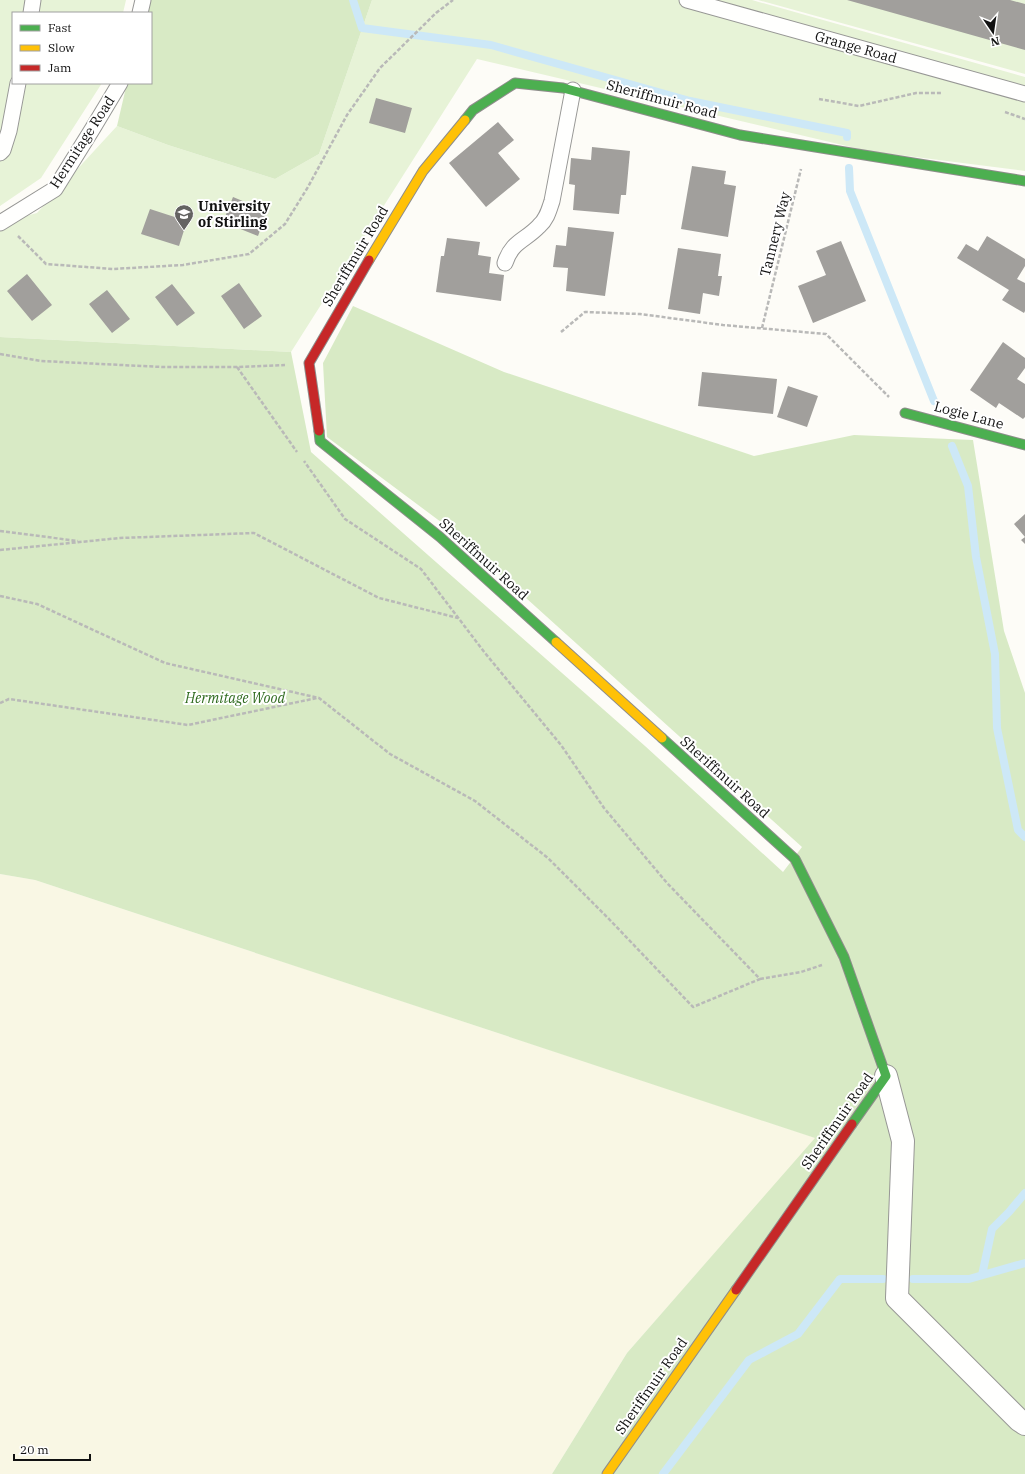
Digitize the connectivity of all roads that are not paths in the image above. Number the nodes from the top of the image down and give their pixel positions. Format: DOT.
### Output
graph roads {
  1 [pos="33,0"];
  2 [pos="143,0"];
  3 [pos="687,0"];
  4 [pos="31,12"];
  5 [pos="140,12"];
  6 [pos="18,84"];
  7 [pos="119,84"];
  8 [pos="573,90"];
  9 [pos="1025,94"];
  10 [pos="0,153"];
  11 [pos="1025,181"];
  12 [pos="2,222"];
  13 [pos="505,263"];
  14 [pos="905,413"];
  15 [pos="1025,445"];
  16 [pos="886,1076"];
  17 [pos="1025,1424"];
  18 [pos="607,1474"];
  1 -- 4 [label="lane"];
  2 -- 5 [label="lane"];
  3 -- 9 [label="lane, Grange Road"];
  6 -- 10 [label="lane"];
  7 -- 12 [label="lane, Hermitage Road"];
  8 -- 11 [label="street, Sheriffmuir Road"];
  8 -- 13 [label="lane"];
  8 -- 16 [label="street, Sheriffmuir Road"];
  14 -- 15 [label="street, Logie Lane"];
  16 -- 17 [label="street"];
  16 -- 18 [label="street, Sheriffmuir Road"];
}
